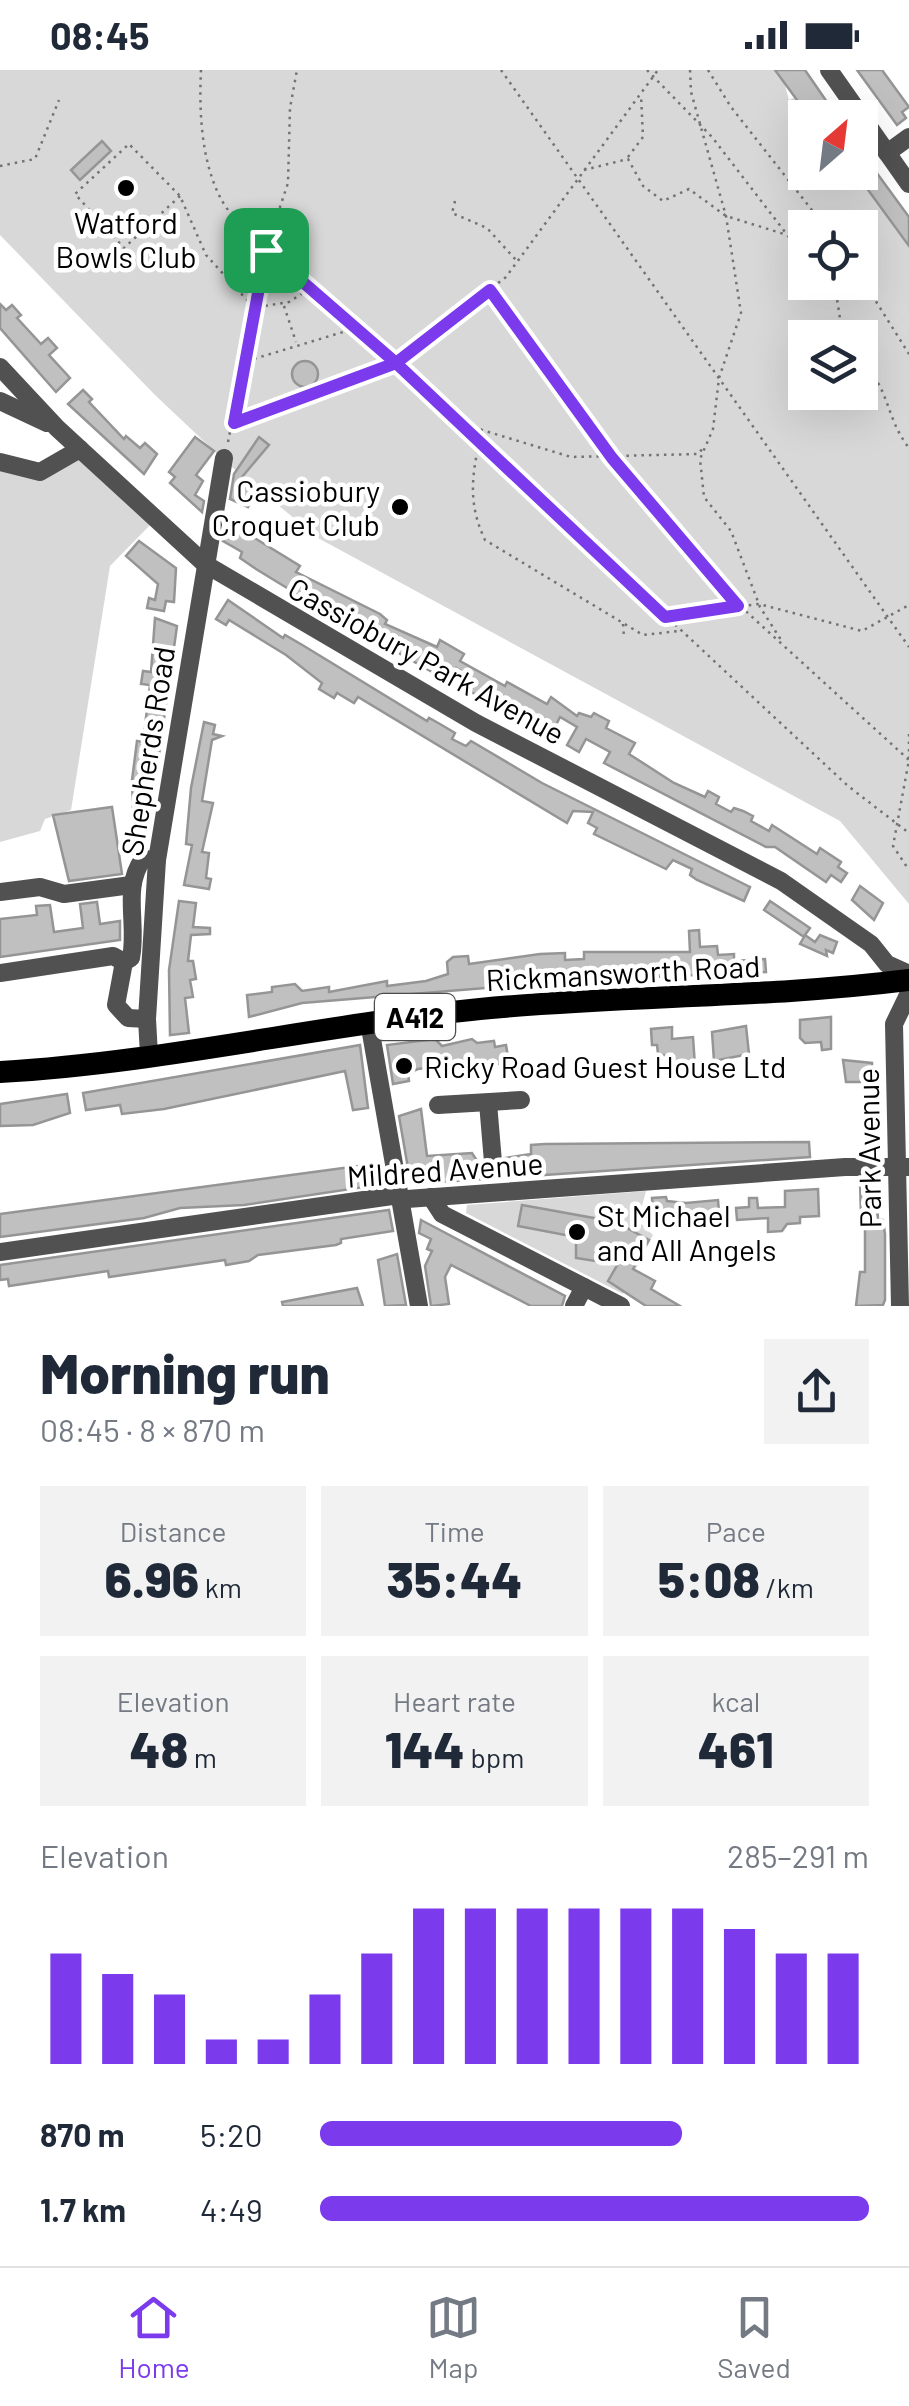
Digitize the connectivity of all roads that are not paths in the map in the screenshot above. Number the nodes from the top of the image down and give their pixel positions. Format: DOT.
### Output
graph roads {
  1 [pos="829,70"];
  2 [pos="909,137"];
  3 [pos="887,153"];
  4 [pos="909,184"];
  5 [pos="0,367"];
  6 [pos="0,390"];
  7 [pos="0,401"];
  8 [pos="36,405"];
  9 [pos="57,428"];
  10 [pos="80,449"];
  11 [pos="224,458"];
  12 [pos="0,462"];
  13 [pos="204,564"];
  14 [pos="157,860"];
  15 [pos="131,884"];
  16 [pos="0,892"];
  17 [pos="124,962"];
  18 [pos="0,973"];
  19 [pos="903,983"];
  20 [pos="147,1019"];
  21 [pos="369,1022"];
  22 [pos="149,1055"];
  23 [pos="0,1072"];
  24 [pos="520,1100"];
  25 [pos="488,1102"];
  26 [pos="438,1105"];
  27 [pos="901,1120"];
  28 [pos="902,1167"];
  29 [pos="493,1193"];
  30 [pos="400,1198"];
  31 [pos="431,1198"];
  32 [pos="0,1252"];
  33 [pos="584,1287"];
  34 [pos="419,1306"];
  35 [pos="574,1306"];
  36 [pos="621,1306"];
  37 [pos="900,1306"];
  1 -- 3 [label="street"];
  2 -- 3 [label="street"];
  3 -- 4 [label="street"];
  5 -- 8 [label="street, Cassiobury Park Avenue"];
  6 -- 8 [label="street"];
  7 -- 9 [label="street"];
  8 -- 9 [label="street, Cassiobury Park Avenue"];
  9 -- 10 [label="street, Cassiobury Park Avenue"];
  10 -- 12 [label="street"];
  10 -- 13 [label="street, Cassiobury Park Avenue"];
  11 -- 13 [label="street, Shepherds Road"];
  13 -- 14 [label="street, Shepherds Road"];
  13 -- 19 [label="street, Cassiobury Park Avenue"];
  14 -- 15 [label="street"];
  14 -- 20 [label="street, Shepherds Road"];
  15 -- 16 [label="street"];
  15 -- 17 [label="street"];
  17 -- 18 [label="street"];
  17 -- 20 [label="street"];
  19 -- 21 [label="main road, Rickmansworth Road / A412"];
  19 -- 27 [label="street, Park Avenue"];
  20 -- 22 [label="street, Shepherds Road"];
  21 -- 22 [label="main road, Rickmansworth Road / A412"];
  21 -- 30 [label="street"];
  22 -- 23 [label="main road, Rickmansworth Road / A412"];
  24 -- 25 [label="street"];
  25 -- 26 [label="street"];
  25 -- 29 [label="street"];
  27 -- 28 [label="street, Park Avenue"];
  28 -- 29 [label="street, Mildred Avenue"];
  28 -- 37 [label="street, Park Avenue"];
  29 -- 31 [label="street, Mildred Avenue"];
  30 -- 31 [label="street, Mildred Avenue"];
  30 -- 32 [label="street, Mildred Avenue"];
  30 -- 34 [label="street"];
  31 -- 33 [label="street"];
  33 -- 35 [label="street"];
  33 -- 36 [label="street"];
}
